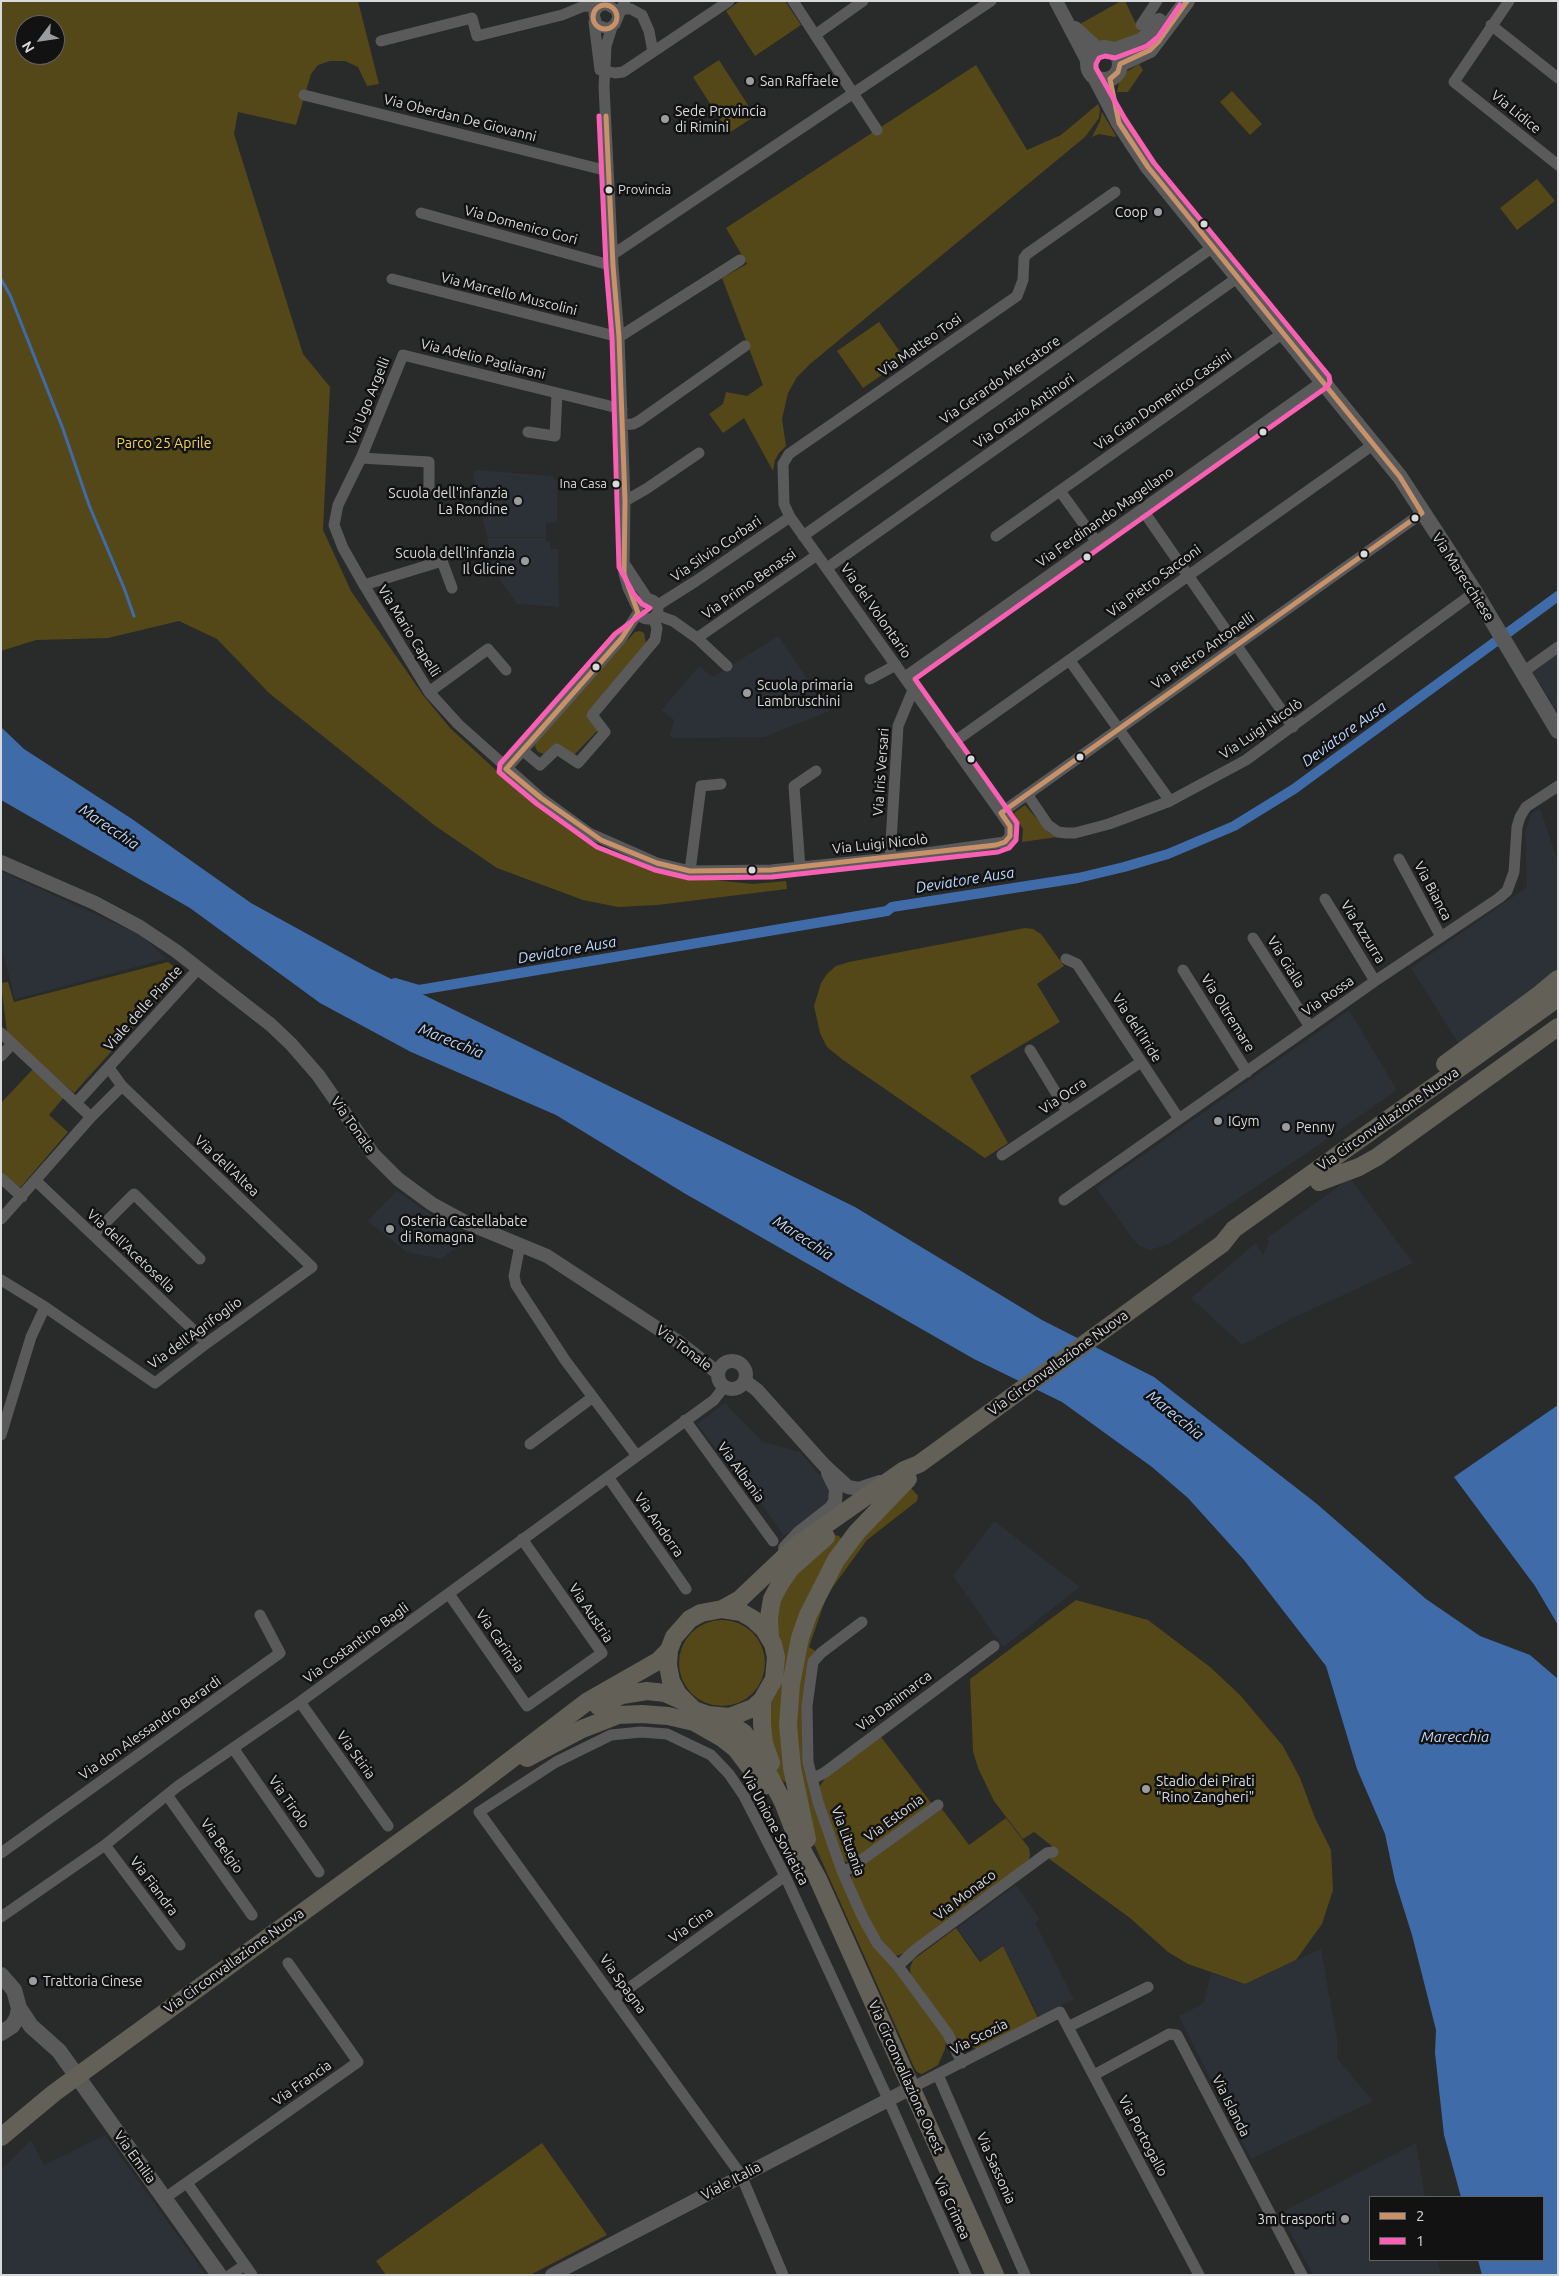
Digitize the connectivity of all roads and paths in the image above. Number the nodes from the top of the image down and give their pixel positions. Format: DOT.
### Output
graph roads {
  1 [pos="729,1"];
  2 [pos="793,1"];
  3 [pos="863,1"];
  4 [pos="991,1"];
  5 [pos="1056,1"];
  6 [pos="1157,1"];
  7 [pos="1174,1"];
  8 [pos="1187,1"];
  9 [pos="1509,1"];
  10 [pos="640,6"];
  11 [pos="602,10"];
  12 [pos="619,14"];
  13 [pos="1141,25"];
  14 [pos="1491,25"];
  15 [pos="814,35"];
  16 [pos="381,41"];
  17 [pos="653,52"];
  18 [pos="1105,57"];
  19 [pos="606,71"];
  20 [pos="1103,78"];
  21 [pos="1558,78"];
  22 [pos="604,87"];
  23 [pos="853,94"];
  24 [pos="304,95"];
  25 [pos="877,130"];
  26 [pos="1558,165"];
  27 [pos="608,171"];
  28 [pos="1115,192"];
  29 [pos="421,213"];
  30 [pos="1213,247"];
  31 [pos="740,260"];
  32 [pos="613,261"];
  33 [pos="1237,278"];
  34 [pos="392,280"];
  35 [pos="1283,333"];
  36 [pos="619,337"];
  37 [pos="745,346"];
  38 [pos="403,355"];
  39 [pos="1323,381"];
  40 [pos="557,393"];
  41 [pos="622,409"];
  42 [pos="622,425"];
  43 [pos="528,432"];
  44 [pos="1374,444"];
  45 [pos="699,452"];
  46 [pos="360,458"];
  47 [pos="429,490"];
  48 [pos="1060,491"];
  49 [pos="625,501"];
  50 [pos="1142,509"];
  51 [pos="1422,513"];
  52 [pos="790,517"];
  53 [pos="334,525"];
  54 [pos="803,536"];
  55 [pos="996,536"];
  56 [pos="1096,541"];
  57 [pos="817,555"];
  58 [pos="626,566"];
  59 [pos="827,568"];
  60 [pos="1188,575"];
  61 [pos="364,585"];
  62 [pos="452,588"];
  63 [pos="1475,592"];
  64 [pos="649,612"];
  65 [pos="698,638"];
  66 [pos="1237,646"];
  67 [pos="1558,647"];
  68 [pos="1070,661"];
  69 [pos="896,665"];
  70 [pos="726,666"];
  71 [pos="1519,666"];
  72 [pos="506,670"];
  73 [pos="905,677"];
  74 [pos="870,679"];
  75 [pos="913,690"];
  76 [pos="429,692"];
  77 [pos="1119,727"];
  78 [pos="1293,727"];
  79 [pos="1558,731"];
  80 [pos="951,744"];
  81 [pos="522,750"];
  82 [pos="506,768"];
  83 [pos="816,772"];
  84 [pos="720,784"];
  85 [pos="1558,786"];
  86 [pos="1027,794"];
  87 [pos="1170,801"];
  88 [pos="1001,813"];
  89 [pos="1010,826"];
  90 [pos="890,858"];
  91 [pos="1399,859"];
  92 [pos="1,862"];
  93 [pos="800,868"];
  94 [pos="690,871"];
  95 [pos="1325,899"];
  96 [pos="1441,937"];
  97 [pos="1253,938"];
  98 [pos="1066,959"];
  99 [pos="199,968"];
  100 [pos="1183,970"];
  101 [pos="1558,979"];
  102 [pos="1376,981"];
  103 [pos="1558,998"];
  104 [pos="1558,1012"];
  105 [pos="1310,1027"];
  106 [pos="1554,1030"];
  107 [pos="1,1033"];
  108 [pos="12,1044"];
  109 [pos="1030,1050"];
  110 [pos="1,1056"];
  111 [pos="1141,1062"];
  112 [pos="1477,1063"];
  113 [pos="109,1068"];
  114 [pos="1247,1072"];
  115 [pos="122,1086"];
  116 [pos="76,1103"];
  117 [pos="1067,1111"];
  118 [pos="91,1117"];
  119 [pos="1178,1119"];
  120 [pos="1002,1155"];
  121 [pos="1317,1177"];
  122 [pos="1,1178"];
  123 [pos="36,1181"];
  124 [pos="22,1196"];
  125 [pos="1064,1200"];
  126 [pos="1,1219"];
  127 [pos="93,1235"];
  128 [pos="520,1245"];
  129 [pos="200,1259"];
  130 [pos="312,1267"];
  131 [pos="1,1280"];
  132 [pos="45,1307"];
  133 [pos="207,1343"];
  134 [pos="718,1373"];
  135 [pos="745,1381"];
  136 [pos="724,1387"];
  137 [pos="593,1397"];
  138 [pos="685,1420"];
  139 [pos="1,1435"];
  140 [pos="530,1444"];
  141 [pos="637,1456"];
  142 [pos="919,1464"];
  143 [pos="824,1465"];
  144 [pos="608,1477"];
  145 [pos="908,1479"];
  146 [pos="889,1480"];
  147 [pos="522,1540"];
  148 [pos="773,1541"];
  149 [pos="778,1563"];
  150 [pos="686,1589"];
  151 [pos="448,1594"];
  152 [pos="722,1609"];
  153 [pos="260,1614"];
  154 [pos="862,1622"];
  155 [pos="770,1638"];
  156 [pos="994,1646"];
  157 [pos="669,1650"];
  158 [pos="762,1700"];
  159 [pos="300,1702"];
  160 [pos="685,1702"];
  161 [pos="528,1706"];
  162 [pos="720,1717"];
  163 [pos="233,1748"];
  164 [pos="523,1760"];
  165 [pos="812,1779"];
  166 [pos="471,1790"];
  167 [pos="167,1795"];
  168 [pos="938,1805"];
  169 [pos="479,1812"];
  170 [pos="388,1826"];
  171 [pos="804,1844"];
  172 [pos="105,1845"];
  173 [pos="1053,1852"];
  174 [pos="1,1853"];
  175 [pos="842,1871"];
  176 [pos="319,1872"];
  177 [pos="785,1876"];
  178 [pos="252,1915"];
  179 [pos="1,1917"];
  180 [pos="180,1945"];
  181 [pos="288,1964"];
  182 [pos="898,1966"];
  183 [pos="1,1975"];
  184 [pos="1148,1988"];
  185 [pos="615,1998"];
  186 [pos="19,2008"];
  187 [pos="1060,2012"];
  188 [pos="1068,2028"];
  189 [pos="3,2032"];
  190 [pos="49,2042"];
  191 [pos="962,2063"];
  192 [pos="938,2075"];
  193 [pos="1094,2075"];
  194 [pos="911,2088"];
  195 [pos="888,2099"];
  196 [pos="1,2137"];
  197 [pos="741,2176"];
  198 [pos="187,2183"];
  199 [pos="165,2198"];
  200 [pos="245,2265"];
  201 [pos="219,2275"];
  202 [pos="230,2275"];
  203 [pos="252,2275"];
  204 [pos="552,2275"];
  205 [pos="784,2275"];
  206 [pos="966,2275"];
  207 [pos="995,2275"];
  208 [pos="1026,2275"];
  209 [pos="1199,2275"];
  210 [pos="1302,2275"];
  1 -- 17 [label="street"];
  2 -- 15 [label="street"];
  3 -- 15 [label="street"];
  4 -- 23 [label="street"];
  5 -- 18 [label="street"];
  6 -- 13 [label="street"];
  7 -- 18 [label="main road"];
  8 -- 18 [label="main road"];
  9 -- 14 [label="street"];
  10 -- 12 [label="street"];
  10 -- 17 [label="street"];
  11 -- 12 [label="street"];
  11 -- 12 [label="street"];
  11 -- 16 [label="street"];
  11 -- 22 [label="street"];
  12 -- 19 [label="street"];
  14 -- 21 [label="street"];
  14 -- 26 [label="street, Via Lidice"];
  15 -- 23 [label="street"];
  17 -- 19 [label="street"];
  18 -- 20 [label="main road"];
  18 -- 20 [label="main road, Via Marecchiese"];
  19 -- 22 [label="street"];
  20 -- 30 [label="main road, Via Marecchiese"];
  22 -- 27 [label="street"];
  23 -- 25 [label="street"];
  23 -- 32 [label="street"];
  24 -- 27 [label="street, Via Oberdan De Giovanni"];
  27 -- 32 [label="street"];
  28 -- 52 [label="street, Via Matteo Tosi"];
  29 -- 32 [label="street, Via Domenico Gori"];
  30 -- 33 [label="main road, Via Marecchiese"];
  30 -- 54 [label="street, Via Gerardo Mercatore"];
  31 -- 36 [label="street"];
  32 -- 36 [label="street"];
  33 -- 35 [label="main road, Via Marecchiese"];
  33 -- 59 [label="street, Via Orazio Antinori"];
  34 -- 36 [label="street, Via Marcello Muscolini"];
  35 -- 39 [label="main road, Via Marecchiese"];
  35 -- 48 [label="street, Via Gian Domenico Cassini"];
  36 -- 41 [label="street"];
  37 -- 42 [label="street"];
  38 -- 40 [label="street, Via Adelio Pagliarani"];
  38 -- 46 [label="street, Via Ugo Argelli"];
  39 -- 44 [label="main road, Via Marecchiese"];
  39 -- 50 [label="street, Via Ferdinando Magellano"];
  40 -- 41 [label="street, Via Adelio Pagliarani"];
  40 -- 43 [label="street, Via Adelio Pagliarani"];
  41 -- 42 [label="street"];
  42 -- 49 [label="street"];
  44 -- 51 [label="main road, Via Marecchiese"];
  44 -- 60 [label="street, Via Pietro Sacconi"];
  45 -- 49 [label="street"];
  46 -- 47 [label="street, Via Ugo Argelli"];
  46 -- 53 [label="street, Via Ugo Argelli"];
  48 -- 55 [label="street, Via Gian Domenico Cassini"];
  48 -- 56 [label="street"];
  49 -- 58 [label="street"];
  50 -- 56 [label="street, Via Ferdinando Magellano"];
  50 -- 60 [label="street"];
  51 -- 63 [label="main road, Via Marecchiese"];
  51 -- 66 [label="street, Via Pietro Antonelli"];
  52 -- 54 [label="street, Via Matteo Tosi"];
  52 -- 64 [label="street, Via Silvio Corbari"];
  53 -- 61 [label="street, Via Mario Capelli"];
  54 -- 57 [label="street, Via del Volontario"];
  56 -- 73 [label="street, Via Ferdinando Magellano"];
  57 -- 59 [label="street, Via del Volontario"];
  57 -- 65 [label="street, Via Primo Benassi"];
  58 -- 64 [label="street"];
  58 -- 64 [label="street"];
  59 -- 69 [label="street, Via del Volontario"];
  60 -- 66 [label="street"];
  60 -- 68 [label="street, Via Pietro Sacconi"];
  61 -- 62 [label="street, Via Mario Capelli"];
  61 -- 76 [label="street, Via Mario Capelli"];
  63 -- 71 [label="main road, Via Marecchiese"];
  63 -- 78 [label="street, Via Luigi Nicolò"];
  64 -- 65 [label="street"];
  64 -- 81 [label="street, Via Silvio Corbari"];
  64 -- 81 [label="street"];
  65 -- 70 [label="street"];
  66 -- 77 [label="street, Via Pietro Antonelli"];
  66 -- 78 [label="street"];
  67 -- 71 [label="street"];
  68 -- 77 [label="street"];
  68 -- 80 [label="street, Via Pietro Sacconi"];
  69 -- 73 [label="street, Via del Volontario"];
  69 -- 74 [label="street"];
  71 -- 79 [label="main road, Via Marecchiese"];
  72 -- 76 [label="street, Via Mario Capelli"];
  73 -- 75 [label="street, Via del Volontario"];
  75 -- 80 [label="street, Via del Volontario"];
  75 -- 90 [label="street, Via Iris Versari"];
  76 -- 82 [label="street, Via Mario Capelli"];
  77 -- 86 [label="street, Via Pietro Antonelli"];
  77 -- 87 [label="street"];
  78 -- 87 [label="street, Via Luigi Nicolò"];
  80 -- 88 [label="street, Via del Volontario"];
  81 -- 82 [label="street, Via Silvio Corbari"];
  82 -- 94 [label="street, Via Luigi Nicolò"];
  83 -- 93 [label="street"];
  84 -- 94 [label="street"];
  85 -- 96 [label="street, Via Rossa"];
  86 -- 87 [label="street, Via Luigi Nicolò"];
  86 -- 88 [label="street, Via Pietro Antonelli"];
  88 -- 89 [label="street, Via del Volontario"];
  89 -- 90 [label="street, Via Luigi Nicolò"];
  90 -- 93 [label="street, Via Luigi Nicolò"];
  91 -- 96 [label="street, Via Bianca"];
  92 -- 99 [label="street, Via Tonale"];
  93 -- 94 [label="street, Via Luigi Nicolò"];
  95 -- 102 [label="street, Via Azzurra"];
  96 -- 102 [label="street, Via Rossa"];
  97 -- 105 [label="street, Via Gialla"];
  98 -- 111 [label="street, Via dell'Iride"];
  99 -- 113 [label="street, Viale delle Piante"];
  99 -- 128 [label="street, Via Tonale"];
  100 -- 114 [label="street, Via Oltremare"];
  101 -- 121 [label="main road"];
  102 -- 105 [label="street, Via Rossa"];
  103 -- 112 [label="main road, Via Circonvallazione Nuova"];
  104 -- 112 [label="main road, Via Circonvallazione Nuova"];
  105 -- 114 [label="street, Via Rossa"];
  106 -- 121 [label="main road"];
  107 -- 108 [label="street"];
  108 -- 110 [label="street"];
  108 -- 116 [label="street"];
  109 -- 117 [label="street"];
  111 -- 117 [label="street, Via Ocra"];
  111 -- 119 [label="street, Via dell'Iride"];
  112 -- 121 [label="main road, Via Circonvallazione Nuova"];
  113 -- 115 [label="street, Viale delle Piante"];
  113 -- 116 [label="street, Viale delle Piante"];
  114 -- 119 [label="street, Via Rossa"];
  115 -- 118 [label="street"];
  115 -- 130 [label="street, Via dell'Altea"];
  116 -- 118 [label="street"];
  117 -- 120 [label="street, Via Ocra"];
  118 -- 123 [label="street"];
  119 -- 125 [label="street, Via Rossa"];
  121 -- 142 [label="main road, Via Circonvallazione Nuova"];
  122 -- 124 [label="street"];
  123 -- 124 [label="street"];
  123 -- 127 [label="street, Via dell'Acetosella"];
  124 -- 126 [label="street"];
  127 -- 129 [label="street"];
  127 -- 133 [label="street, Via dell'Acetosella"];
  128 -- 134 [label="street, Via Tonale"];
  128 -- 137 [label="street"];
  130 -- 133 [label="street, Via dell'Agrifoglio"];
  131 -- 132 [label="street, Via dell'Agrifoglio"];
  132 -- 133 [label="street, Via dell'Agrifoglio"];
  132 -- 139 [label="street"];
  134 -- 135 [label="street"];
  134 -- 136 [label="street"];
  135 -- 136 [label="street"];
  135 -- 143 [label="street"];
  136 -- 138 [label="street, Via Costantino Bagli"];
  137 -- 140 [label="street"];
  137 -- 141 [label="street"];
  138 -- 141 [label="street, Via Costantino Bagli"];
  138 -- 148 [label="street, Via Albania"];
  141 -- 144 [label="street, Via Costantino Bagli"];
  142 -- 145 [label="main road, Via Circonvallazione Nuova"];
  142 -- 146 [label="main road, Via Circonvallazione Nuova"];
  143 -- 146 [label="street"];
  143 -- 149 [label="street"];
  144 -- 147 [label="street, Via Costantino Bagli"];
  144 -- 150 [label="street, Via Andorra"];
  145 -- 155 [label="main road, Via Circonvallazione Nuova"];
  145 -- 171 [label="main road"];
  146 -- 149 [label="main road, Via Circonvallazione Nuova"];
  147 -- 151 [label="street, Via Costantino Bagli"];
  147 -- 161 [label="street, Via Austria"];
  149 -- 152 [label="main road, Via Circonvallazione Nuova"];
  151 -- 159 [label="street, Via Costantino Bagli"];
  151 -- 161 [label="street, Via Carinzia"];
  152 -- 155 [label="main road"];
  152 -- 157 [label="main road"];
  153 -- 174 [label="street, Via don Alessandro Berardi"];
  154 -- 165 [label="street, Via Lituania"];
  155 -- 158 [label="main road"];
  156 -- 165 [label="street, Via Danimarca"];
  157 -- 160 [label="main road"];
  157 -- 166 [label="main road, Via Circonvallazione Nuova"];
  158 -- 162 [label="main road"];
  158 -- 171 [label="main road, Via Circonvallazione Ovest"];
  159 -- 163 [label="street, Via Costantino Bagli"];
  159 -- 170 [label="street, Via Stiria"];
  160 -- 162 [label="main road"];
  160 -- 164 [label="main road, Via Circonvallazione Nuova"];
  162 -- 171 [label="main road, Via Circonvallazione Ovest"];
  163 -- 167 [label="street, Via Costantino Bagli"];
  163 -- 176 [label="street, Via Tirolo"];
  164 -- 166 [label="main road, Via Circonvallazione Nuova"];
  164 -- 171 [label="main road"];
  165 -- 175 [label="street, Via Lituania"];
  166 -- 196 [label="main road, Via Circonvallazione Nuova"];
  167 -- 172 [label="street, Via Costantino Bagli"];
  167 -- 178 [label="street, Via Belgio"];
  168 -- 175 [label="street, Via Estonia"];
  169 -- 177 [label="street, Via Unione Sovietica"];
  169 -- 185 [label="street, Via Spagna"];
  171 -- 194 [label="main road, Via Circonvallazione Ovest"];
  172 -- 179 [label="street, Via Costantino Bagli"];
  172 -- 180 [label="street, Via Fiandra"];
  173 -- 182 [label="street, Via Monaco"];
  175 -- 182 [label="street, Via Lituania"];
  177 -- 185 [label="street, Via Cina"];
  177 -- 195 [label="street, Via Unione Sovietica"];
  181 -- 198 [label="street, Via Francia"];
  182 -- 191 [label="street, Via Lituania"];
  183 -- 186 [label="main road, Via Emilia"];
  184 -- 188 [label="street"];
  185 -- 197 [label="street, Via Spagna"];
  186 -- 189 [label="main road"];
  186 -- 190 [label="main road, Via Emilia"];
  187 -- 188 [label="street, Via Portogallo"];
  187 -- 191 [label="street, Via Scozia"];
  188 -- 193 [label="street, Via Portogallo"];
  189 -- 190 [label="main road, Via Emilia"];
  190 -- 199 [label="main road, Via Emilia"];
  191 -- 192 [label="street, Via Scozia"];
  192 -- 194 [label="street, Via Scozia"];
  192 -- 208 [label="street, Via Sassonia"];
  193 -- 209 [label="street, Via Portogallo"];
  193 -- 210 [label="street, Via Islanda"];
  194 -- 195 [label="street, Viale Italia"];
  194 -- 207 [label="main road, Via Circonvallazione Ovest"];
  195 -- 197 [label="street, Viale Italia"];
  195 -- 206 [label="street, Via Crimea"];
  197 -- 204 [label="street, Viale Italia"];
  197 -- 205 [label="street, Via Spagna"];
  198 -- 199 [label="street, Via Francia"];
  198 -- 200 [label="street"];
  199 -- 201 [label="main road, Via Emilia"];
  200 -- 202 [label="street"];
  200 -- 203 [label="street"];
}
